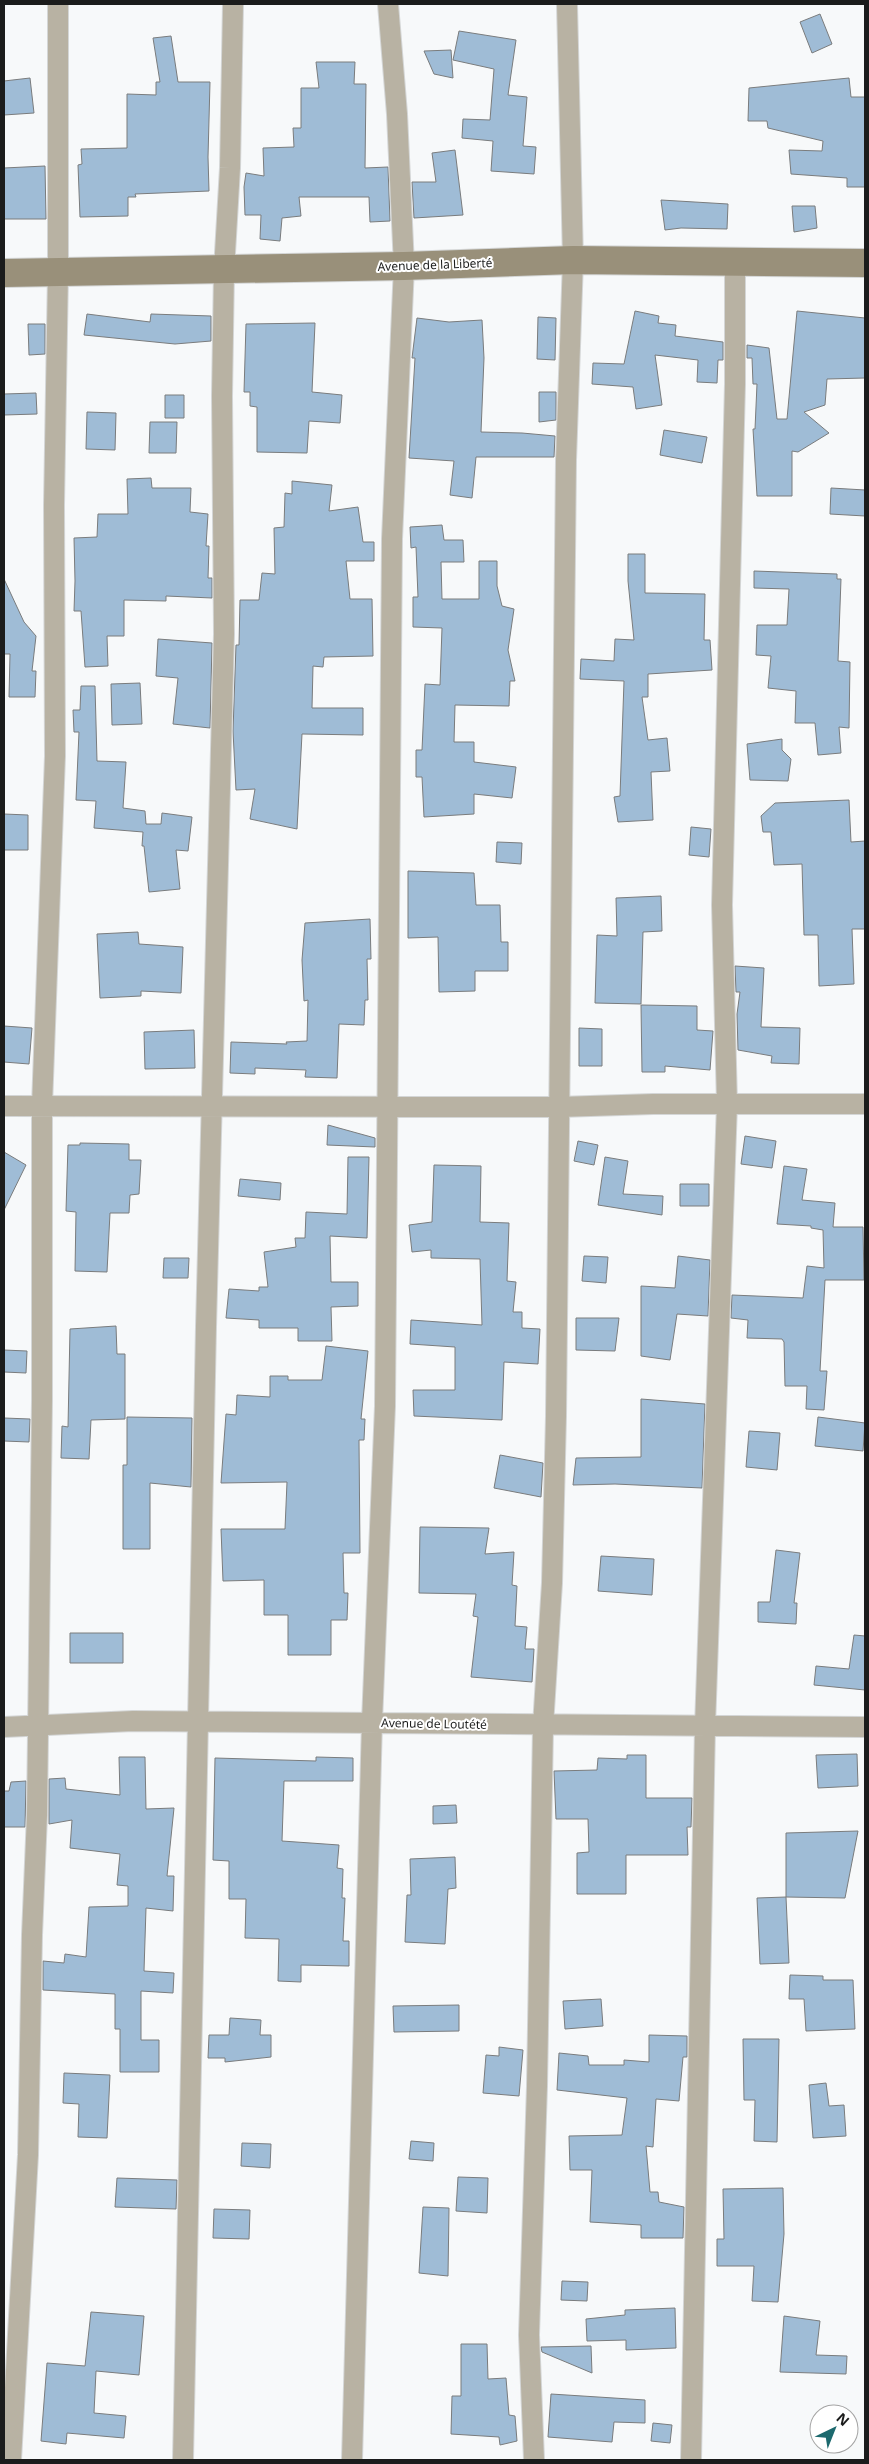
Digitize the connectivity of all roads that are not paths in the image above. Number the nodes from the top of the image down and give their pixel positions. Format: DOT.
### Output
graph roads {
  1 [pos="58,4"];
  2 [pos="233,4"];
  3 [pos="388,4"];
  4 [pos="566,4"];
  5 [pos="573,260"];
  6 [pos="735,260"];
  7 [pos="865,263"];
  8 [pos="404,266"];
  9 [pos="224,270"];
  10 [pos="58,272"];
  11 [pos="4,273"];
  12 [pos="727,1104"];
  13 [pos="865,1104"];
  14 [pos="211,1105"];
  15 [pos="4,1106"];
  16 [pos="42,1106"];
  17 [pos="387,1107"];
  18 [pos="558,1107"];
  19 [pos="199,1722"];
  20 [pos="372,1722"];
  21 [pos="38,1725"];
  22 [pos="543,1726"];
  23 [pos="4,1727"];
  24 [pos="705,1727"];
  25 [pos="865,1727"];
  26 [pos="11,2460"];
  27 [pos="183,2460"];
  28 [pos="352,2460"];
  29 [pos="534,2460"];
  30 [pos="691,2460"];
  1 -- 10 [label="street"];
  2 -- 9 [label="street"];
  3 -- 8 [label="street"];
  4 -- 5 [label="street"];
  5 -- 6 [label="street, Avenue de la Liberté"];
  5 -- 8 [label="street, Avenue de la Liberté"];
  5 -- 18 [label="street"];
  6 -- 7 [label="street, Avenue de la Liberté"];
  6 -- 12 [label="street"];
  8 -- 9 [label="street, Avenue de la Liberté"];
  8 -- 17 [label="street"];
  9 -- 10 [label="street, Avenue de la Liberté"];
  9 -- 14 [label="street"];
  10 -- 11 [label="street, Avenue de la Liberté"];
  10 -- 16 [label="street"];
  12 -- 13 [label="street"];
  12 -- 18 [label="street"];
  12 -- 24 [label="street"];
  14 -- 16 [label="street"];
  14 -- 17 [label="street"];
  14 -- 19 [label="street"];
  15 -- 16 [label="street"];
  16 -- 21 [label="street"];
  17 -- 18 [label="street"];
  17 -- 20 [label="street"];
  18 -- 22 [label="street"];
  19 -- 20 [label="street, Avenue de Loutété"];
  19 -- 21 [label="street, Avenue de Loutété"];
  19 -- 27 [label="street"];
  20 -- 22 [label="street, Avenue de Loutété"];
  20 -- 28 [label="street"];
  21 -- 23 [label="street, Avenue de Loutété"];
  21 -- 26 [label="street"];
  22 -- 24 [label="street, Avenue de Loutété"];
  22 -- 29 [label="street"];
  24 -- 25 [label="street, Avenue de Loutété"];
  24 -- 30 [label="street"];
}
